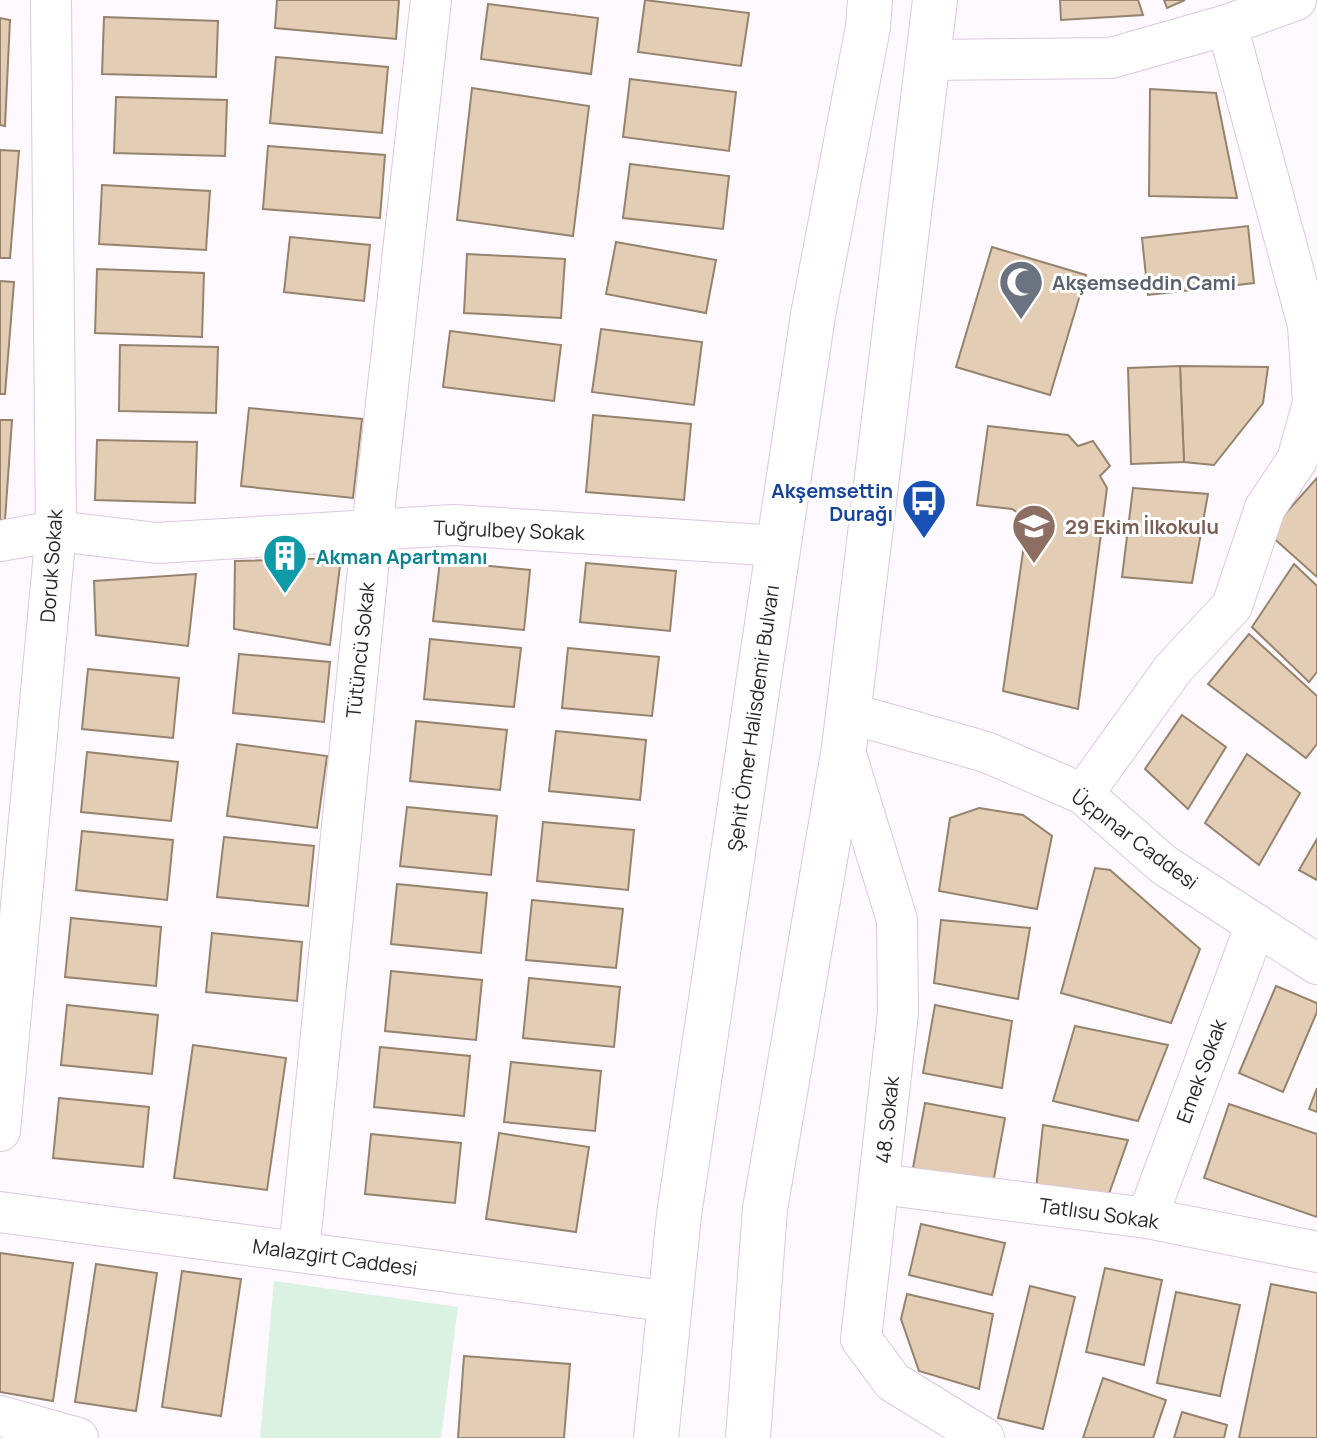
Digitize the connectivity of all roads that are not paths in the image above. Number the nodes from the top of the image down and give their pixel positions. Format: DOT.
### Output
graph roads {
  1 [pos="51,0"];
  2 [pos="431,0"];
  3 [pos="870,0"];
  4 [pos="935,0"];
  5 [pos="1296,0"];
  6 [pos="1227,25"];
  7 [pos="928,60"];
  8 [pos="372,530"];
  9 [pos="56,531"];
  10 [pos="0,541"];
  11 [pos="779,546"];
  12 [pos="846,730"];
  13 [pos="1083,794"];
  14 [pos="1256,924"];
  15 [pos="1317,964"];
  16 [pos="0,1131"];
  17 [pos="880,1184"];
  18 [pos="0,1212"];
  19 [pos="1147,1218"];
  20 [pos="299,1252"];
  21 [pos="1317,1252"];
  22 [pos="671,1302"];
  23 [pos="0,1416"];
  24 [pos="78,1438"];
  25 [pos="656,1438"];
  26 [pos="748,1438"];
  27 [pos="984,1438"];
  1 -- 9 [label="street, Doruk Sokak"];
  2 -- 8 [label="street, Tütüncü Sokak"];
  3 -- 11 [label="highway, Şehit Ömer Halisdemir Bulvarı"];
  4 -- 7 [label="highway"];
  5 -- 6 [label="street"];
  6 -- 7 [label="street"];
  6 -- 13 [label="street"];
  7 -- 12 [label="highway"];
  8 -- 9 [label="street, Tuğrulbey Sokak"];
  8 -- 11 [label="street, Tuğrulbey Sokak"];
  8 -- 20 [label="street, Tütüncü Sokak"];
  9 -- 10 [label="street, Tuğrulbey Sokak"];
  9 -- 16 [label="street, Doruk Sokak"];
  11 -- 22 [label="highway, Şehit Ömer Halisdemir Bulvarı"];
  12 -- 13 [label="street, Üçpınar Caddesi"];
  12 -- 17 [label="street, 48. Sokak"];
  12 -- 26 [label="highway"];
  13 -- 14 [label="street, Üçpınar Caddesi"];
  14 -- 15 [label="street, Üçpınar Caddesi"];
  14 -- 19 [label="street, Emek Sokak"];
  17 -- 19 [label="street, Tatlısu Sokak"];
  17 -- 27 [label="street, 48. Sokak"];
  18 -- 20 [label="street, Malazgirt Caddesi"];
  19 -- 21 [label="street, Tatlısu Sokak"];
  20 -- 22 [label="street, Malazgirt Caddesi"];
  22 -- 25 [label="highway, Şehit Ömer Halisdemir Bulvarı"];
  23 -- 24 [label="street"];
}
